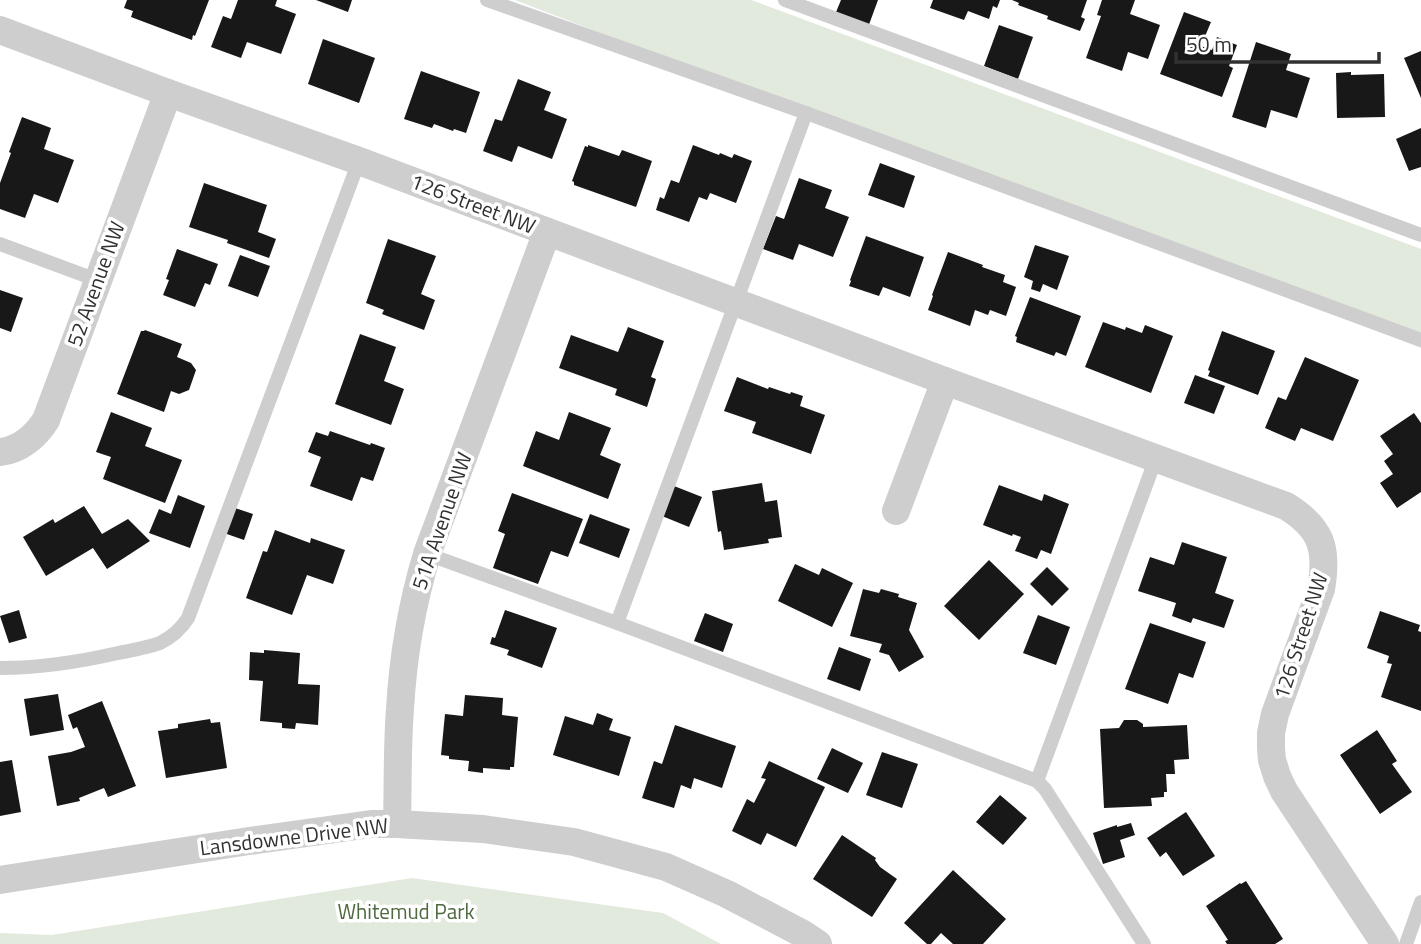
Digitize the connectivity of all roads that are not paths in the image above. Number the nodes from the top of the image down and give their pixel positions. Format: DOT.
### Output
graph roads {
  1 [pos="487,0"];
  2 [pos="785,0"];
  3 [pos="0,30"];
  4 [pos="167,93"];
  5 [pos="806,113"];
  6 [pos="359,161"];
  7 [pos="547,232"];
  8 [pos="1421,235"];
  9 [pos="0,244"];
  10 [pos="97,280"];
  11 [pos="737,302"];
  12 [pos="1421,340"];
  13 [pos="945,381"];
  14 [pos="0,453"];
  15 [pos="1156,458"];
  16 [pos="896,511"];
  17 [pos="428,554"];
  18 [pos="617,623"];
  19 [pos="0,668"];
  20 [pos="1037,781"];
  21 [pos="397,824"];
  22 [pos="0,880"];
  23 [pos="1421,902"];
  24 [pos="818,944"];
  25 [pos="1144,944"];
  26 [pos="1385,944"];
  27 [pos="1406,944"];
  1 -- 5 [label="lane"];
  2 -- 8 [label="lane"];
  3 -- 4 [label="street, 126 Street NW"];
  4 -- 6 [label="street, 126 Street NW"];
  4 -- 10 [label="street, 52 Avenue NW"];
  5 -- 11 [label="lane"];
  5 -- 12 [label="lane"];
  6 -- 7 [label="street, 126 Street NW"];
  6 -- 19 [label="lane"];
  7 -- 11 [label="street, 126 Street NW"];
  7 -- 17 [label="street, 51A Avenue NW"];
  9 -- 10 [label="lane"];
  10 -- 14 [label="street, 52 Avenue NW"];
  11 -- 13 [label="street, 126 Street NW"];
  11 -- 18 [label="lane"];
  13 -- 15 [label="street, 126 Street NW"];
  13 -- 16 [label="street"];
  15 -- 20 [label="lane"];
  15 -- 26 [label="street, 126 Street NW"];
  17 -- 18 [label="lane"];
  17 -- 21 [label="street, 51A Avenue NW"];
  18 -- 20 [label="lane"];
  20 -- 25 [label="lane"];
  21 -- 22 [label="street, Lansdowne Drive NW"];
  21 -- 24 [label="street, Lansdowne Drive NW"];
  23 -- 27 [label="lane"];
}
